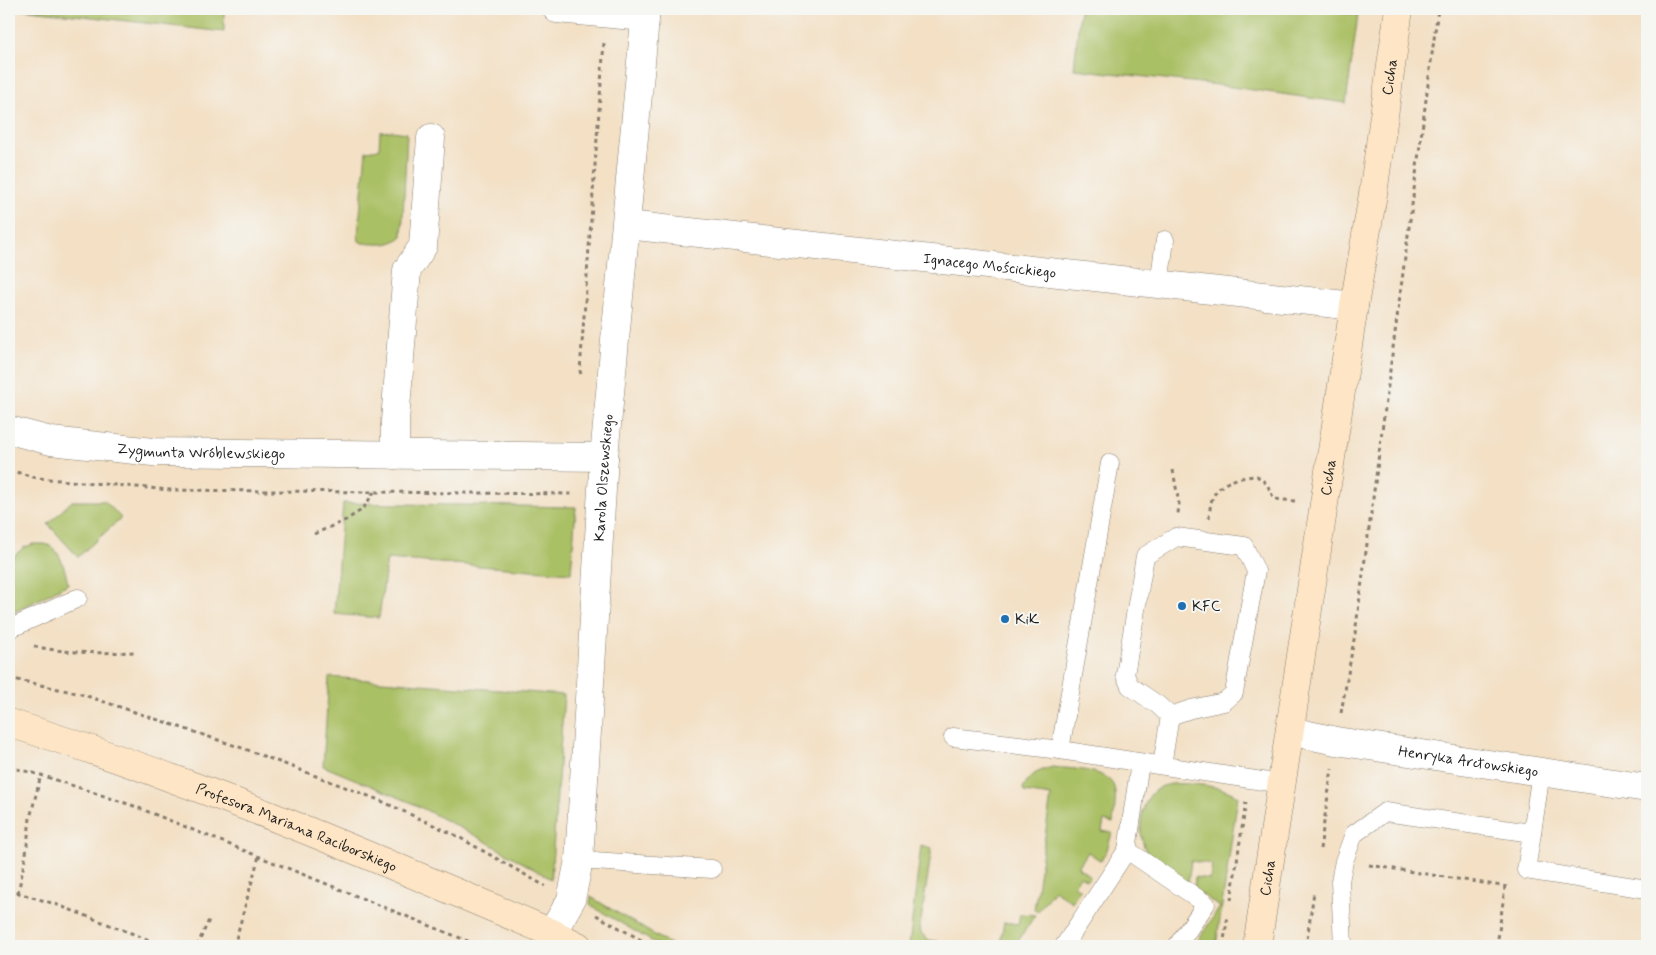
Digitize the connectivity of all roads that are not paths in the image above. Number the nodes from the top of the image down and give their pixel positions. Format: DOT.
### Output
graph roads {
  1 [pos="557,9"];
  2 [pos="1387,10"];
  3 [pos="646,13"];
  4 [pos="431,138"];
  5 [pos="627,226"];
  6 [pos="1165,240"];
  7 [pos="1159,285"];
  8 [pos="1354,306"];
  9 [pos="9,430"];
  10 [pos="394,455"];
  11 [pos="604,457"];
  12 [pos="1110,463"];
  13 [pos="78,598"];
  14 [pos="9,629"];
  15 [pos="1170,716"];
  16 [pos="9,723"];
  17 [pos="1290,731"];
  18 [pos="953,737"];
  19 [pos="1060,750"];
  20 [pos="1140,762"];
  21 [pos="1162,766"];
  22 [pos="1541,772"];
  23 [pos="1282,784"];
  24 [pos="1647,788"];
  25 [pos="1532,833"];
  26 [pos="1127,850"];
  27 [pos="579,860"];
  28 [pos="712,869"];
  29 [pos="1647,889"];
  30 [pos="552,933"];
  31 [pos="578,946"];
  32 [pos="1064,946"];
  33 [pos="1177,946"];
  34 [pos="1257,946"];
  35 [pos="1343,946"];
  1 -- 3 [label="street, Karola Olszewskiego"];
  2 -- 8 [label="street, Cicha"];
  3 -- 5 [label="street, Karola Olszewskiego"];
  4 -- 10 [label="street"];
  5 -- 7 [label="street, Ignacego Mościckiego"];
  5 -- 11 [label="street, Karola Olszewskiego"];
  6 -- 7 [label="lane"];
  7 -- 8 [label="street, Ignacego Mościckiego"];
  8 -- 17 [label="street, Cicha"];
  9 -- 10 [label="street, Zygmunta Wróblewskiego"];
  10 -- 11 [label="street, Zygmunta Wróblewskiego"];
  11 -- 27 [label="street, Karola Olszewskiego"];
  12 -- 19 [label="lane"];
  13 -- 14 [label="lane"];
  15 -- 15 [label="lane"];
  15 -- 21 [label="lane"];
  16 -- 30 [label="street, Profesora Mariana Raciborskiego"];
  17 -- 22 [label="street, Henryka Arctowskiego"];
  17 -- 23 [label="street, Cicha"];
  18 -- 19 [label="lane"];
  19 -- 20 [label="lane"];
  20 -- 21 [label="lane"];
  20 -- 26 [label="lane"];
  21 -- 23 [label="lane"];
  22 -- 24 [label="street, Henryka Arctowskiego"];
  22 -- 25 [label="lane"];
  23 -- 34 [label="street, Cicha"];
  25 -- 29 [label="lane"];
  25 -- 35 [label="lane"];
  26 -- 32 [label="lane"];
  26 -- 33 [label="lane"];
  27 -- 28 [label="lane"];
  27 -- 30 [label="street, Karola Olszewskiego"];
  30 -- 31 [label="street, Profesora Mariana Raciborskiego"];
}
